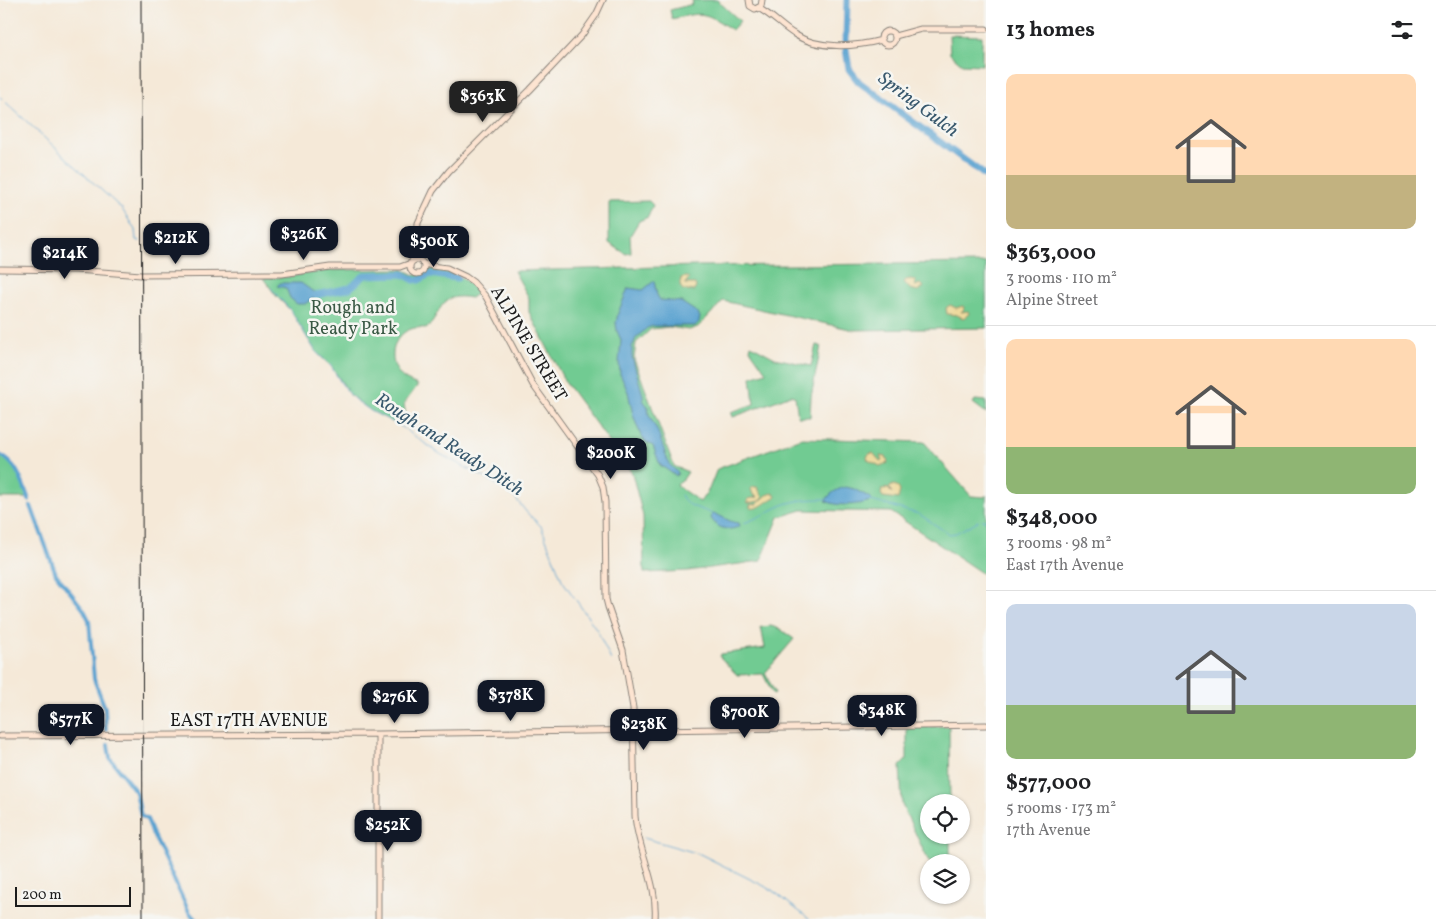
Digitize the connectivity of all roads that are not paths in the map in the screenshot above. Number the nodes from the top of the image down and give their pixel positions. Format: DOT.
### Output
graph roads {
  1 [pos="603,0"];
  2 [pos="749,0"];
  3 [pos="762,1"];
  4 [pos="758,8"];
  5 [pos="774,18"];
  6 [pos="986,29"];
  7 [pos="895,36"];
  8 [pos="882,40"];
  9 [pos="416,251"];
  10 [pos="411,262"];
  11 [pos="421,262"];
  12 [pos="431,266"];
  13 [pos="400,267"];
  14 [pos="0,270"];
  15 [pos="423,270"];
  16 [pos="412,272"];
  17 [pos="986,725"];
  18 [pos="635,730"];
  19 [pos="378,734"];
  20 [pos="0,736"];
  21 [pos="378,919"];
  22 [pos="655,919"];
  1 -- 9 [label="street"];
  2 -- 4 [label="street"];
  3 -- 4 [label="street"];
  3 -- 5 [label="street"];
  4 -- 5 [label="street"];
  5 -- 8 [label="street"];
  6 -- 7 [label="street"];
  7 -- 8 [label="street"];
  7 -- 8 [label="street"];
  9 -- 10 [label="street"];
  9 -- 11 [label="street"];
  10 -- 11 [label="street"];
  10 -- 13 [label="street"];
  10 -- 16 [label="street"];
  11 -- 12 [label="street"];
  11 -- 15 [label="street"];
  12 -- 15 [label="street"];
  12 -- 18 [label="street, ALPINE STREET"];
  13 -- 14 [label="street"];
  13 -- 16 [label="street"];
  15 -- 16 [label="street"];
  17 -- 18 [label="street, EAST 17TH AVENUE"];
  18 -- 19 [label="street, EAST 17TH AVENUE"];
  18 -- 22 [label="street, ALPINE STREET"];
  19 -- 20 [label="street, EAST 17TH AVENUE"];
  19 -- 21 [label="street"];
}
